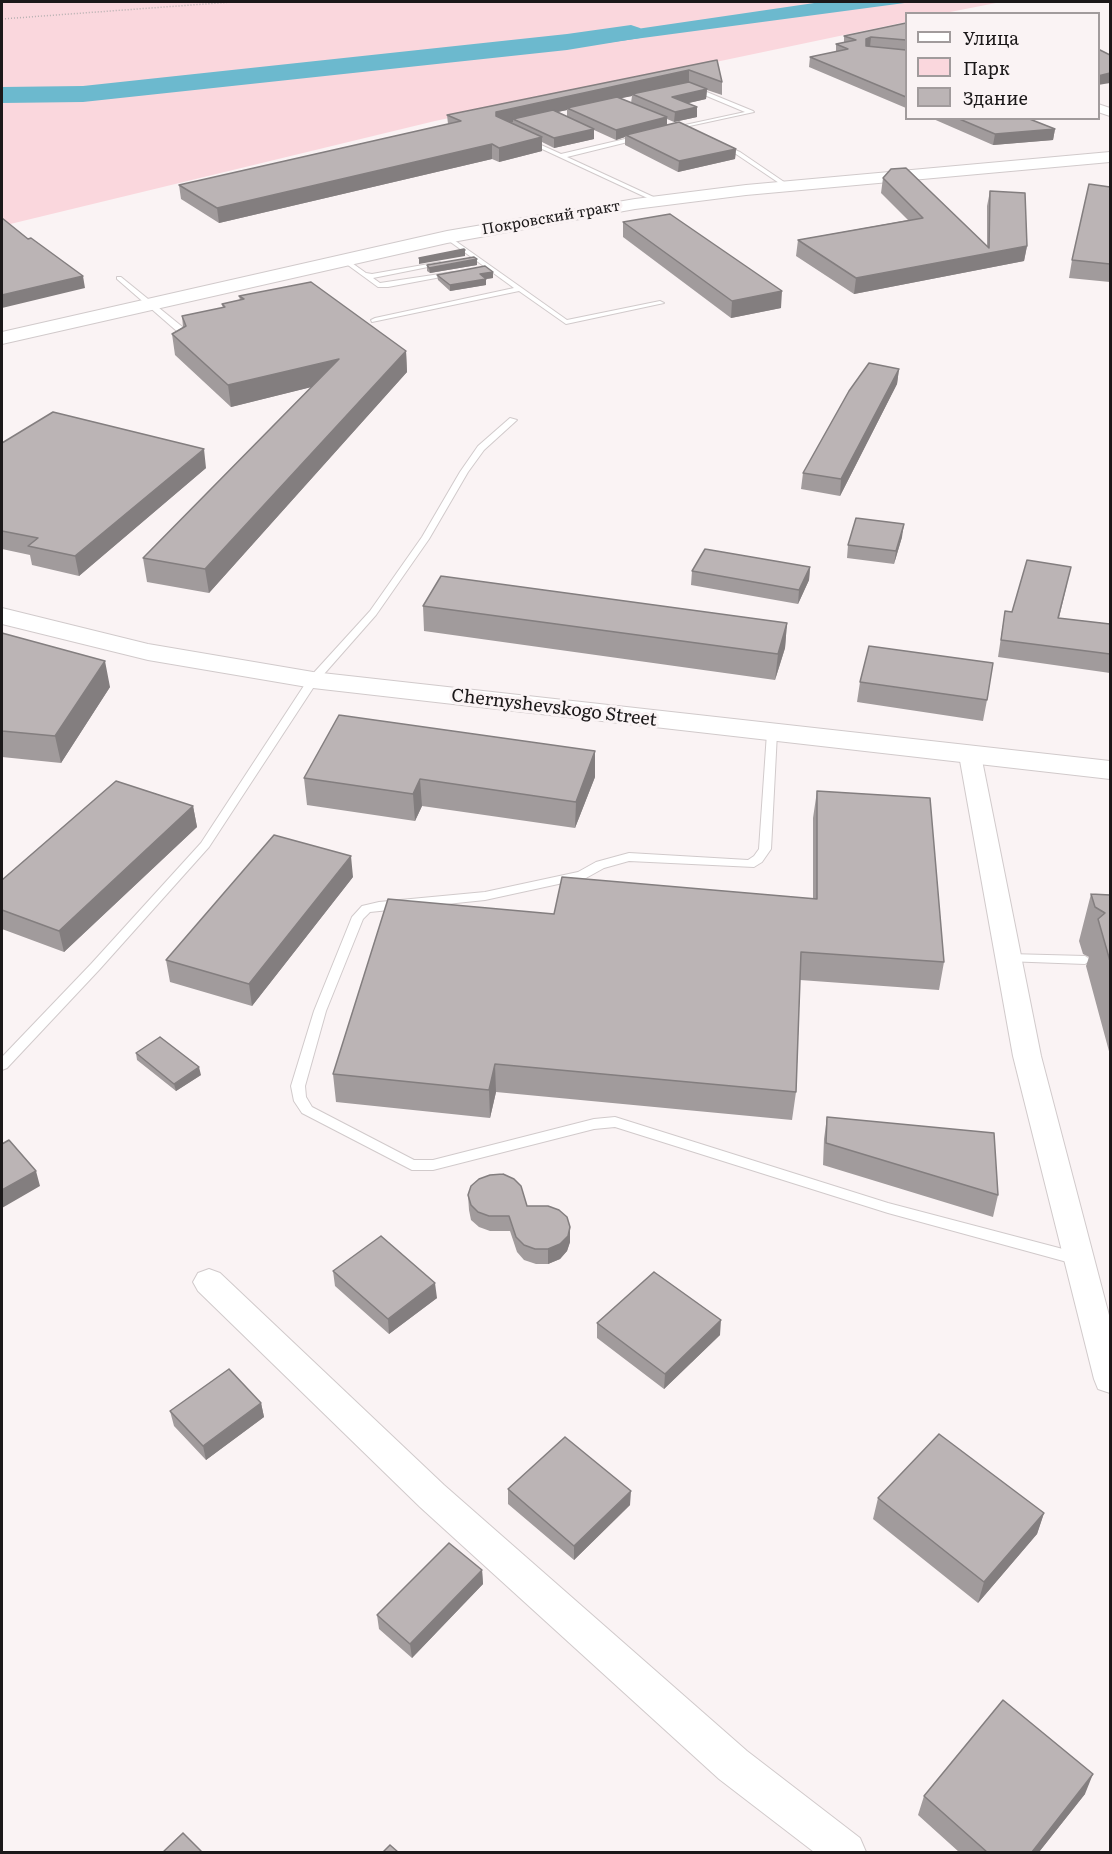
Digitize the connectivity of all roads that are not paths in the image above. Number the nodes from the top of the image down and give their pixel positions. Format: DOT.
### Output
graph roads {
  1 [pos="689,87"];
  2 [pos="667,127"];
  3 [pos="678,128"];
  4 [pos="688,132"];
  5 [pos="646,136"];
  6 [pos="520,137"];
  7 [pos="604,139"];
  8 [pos="614,143"];
  9 [pos="718,145"];
  10 [pos="561,156"];
  11 [pos="1110,157"];
  12 [pos="787,186"];
  13 [pos="658,201"];
  14 [pos="447,237"];
  15 [pos="477,258"];
  16 [pos="343,259"];
  17 [pos="465,260"];
  18 [pos="453,262"];
  19 [pos="490,267"];
  20 [pos="479,269"];
  21 [pos="467,271"];
  22 [pos="365,275"];
  23 [pos="119,278"];
  24 [pos="520,289"];
  25 [pos="150,303"];
  26 [pos="660,303"];
  27 [pos="375,320"];
  28 [pos="182,331"];
  29 [pos="2,338"];
  30 [pos="513,420"];
  31 [pos="2,616"];
  32 [pos="313,680"];
  33 [pos="772,733"];
  34 [pos="970,754"];
  35 [pos="1110,770"];
  36 [pos="1009,958"];
  37 [pos="1085,960"];
  38 [pos="2,1065"];
  39 [pos="1080,1259"];
  40 [pos="209,1282"];
  41 [pos="1106,1345"];
  42 [pos="1110,1379"];
  43 [pos="846,1852"];
  1 -- 3 [label="lane"];
  2 -- 3 [label="lane"];
  3 -- 4 [label="lane"];
  5 -- 8 [label="lane"];
  6 -- 10 [label="lane"];
  7 -- 8 [label="lane"];
  8 -- 10 [label="lane"];
  9 -- 12 [label="lane"];
  10 -- 13 [label="lane"];
  11 -- 12 [label="main road, Покровский тракт"];
  12 -- 13 [label="main road, Покровский тракт"];
  13 -- 14 [label="main road, Покровский тракт"];
  14 -- 15 [label="lane"];
  14 -- 16 [label="main road, Покровский тракт"];
  15 -- 17 [label="lane"];
  15 -- 19 [label="lane"];
  16 -- 22 [label="lane"];
  16 -- 25 [label="main road, Покровский тракт"];
  18 -- 22 [label="lane"];
  19 -- 20 [label="lane"];
  19 -- 24 [label="lane"];
  21 -- 22 [label="lane"];
  23 -- 25 [label="lane"];
  24 -- 26 [label="lane"];
  24 -- 27 [label="lane"];
  25 -- 28 [label="lane"];
  25 -- 29 [label="main road, Покровский тракт"];
  30 -- 32 [label="lane"];
  31 -- 32 [label="main road, Chernyshevskogo Street"];
  32 -- 33 [label="main road, Chernyshevskogo Street"];
  32 -- 38 [label="lane"];
  33 -- 34 [label="main road, Chernyshevskogo Street"];
  33 -- 39 [label="lane"];
  34 -- 35 [label="main road, Chernyshevskogo Street"];
  34 -- 36 [label="street"];
  36 -- 37 [label="lane"];
  36 -- 39 [label="street"];
  39 -- 41 [label="street"];
  40 -- 43 [label="street"];
  41 -- 42 [label="street"];
}
